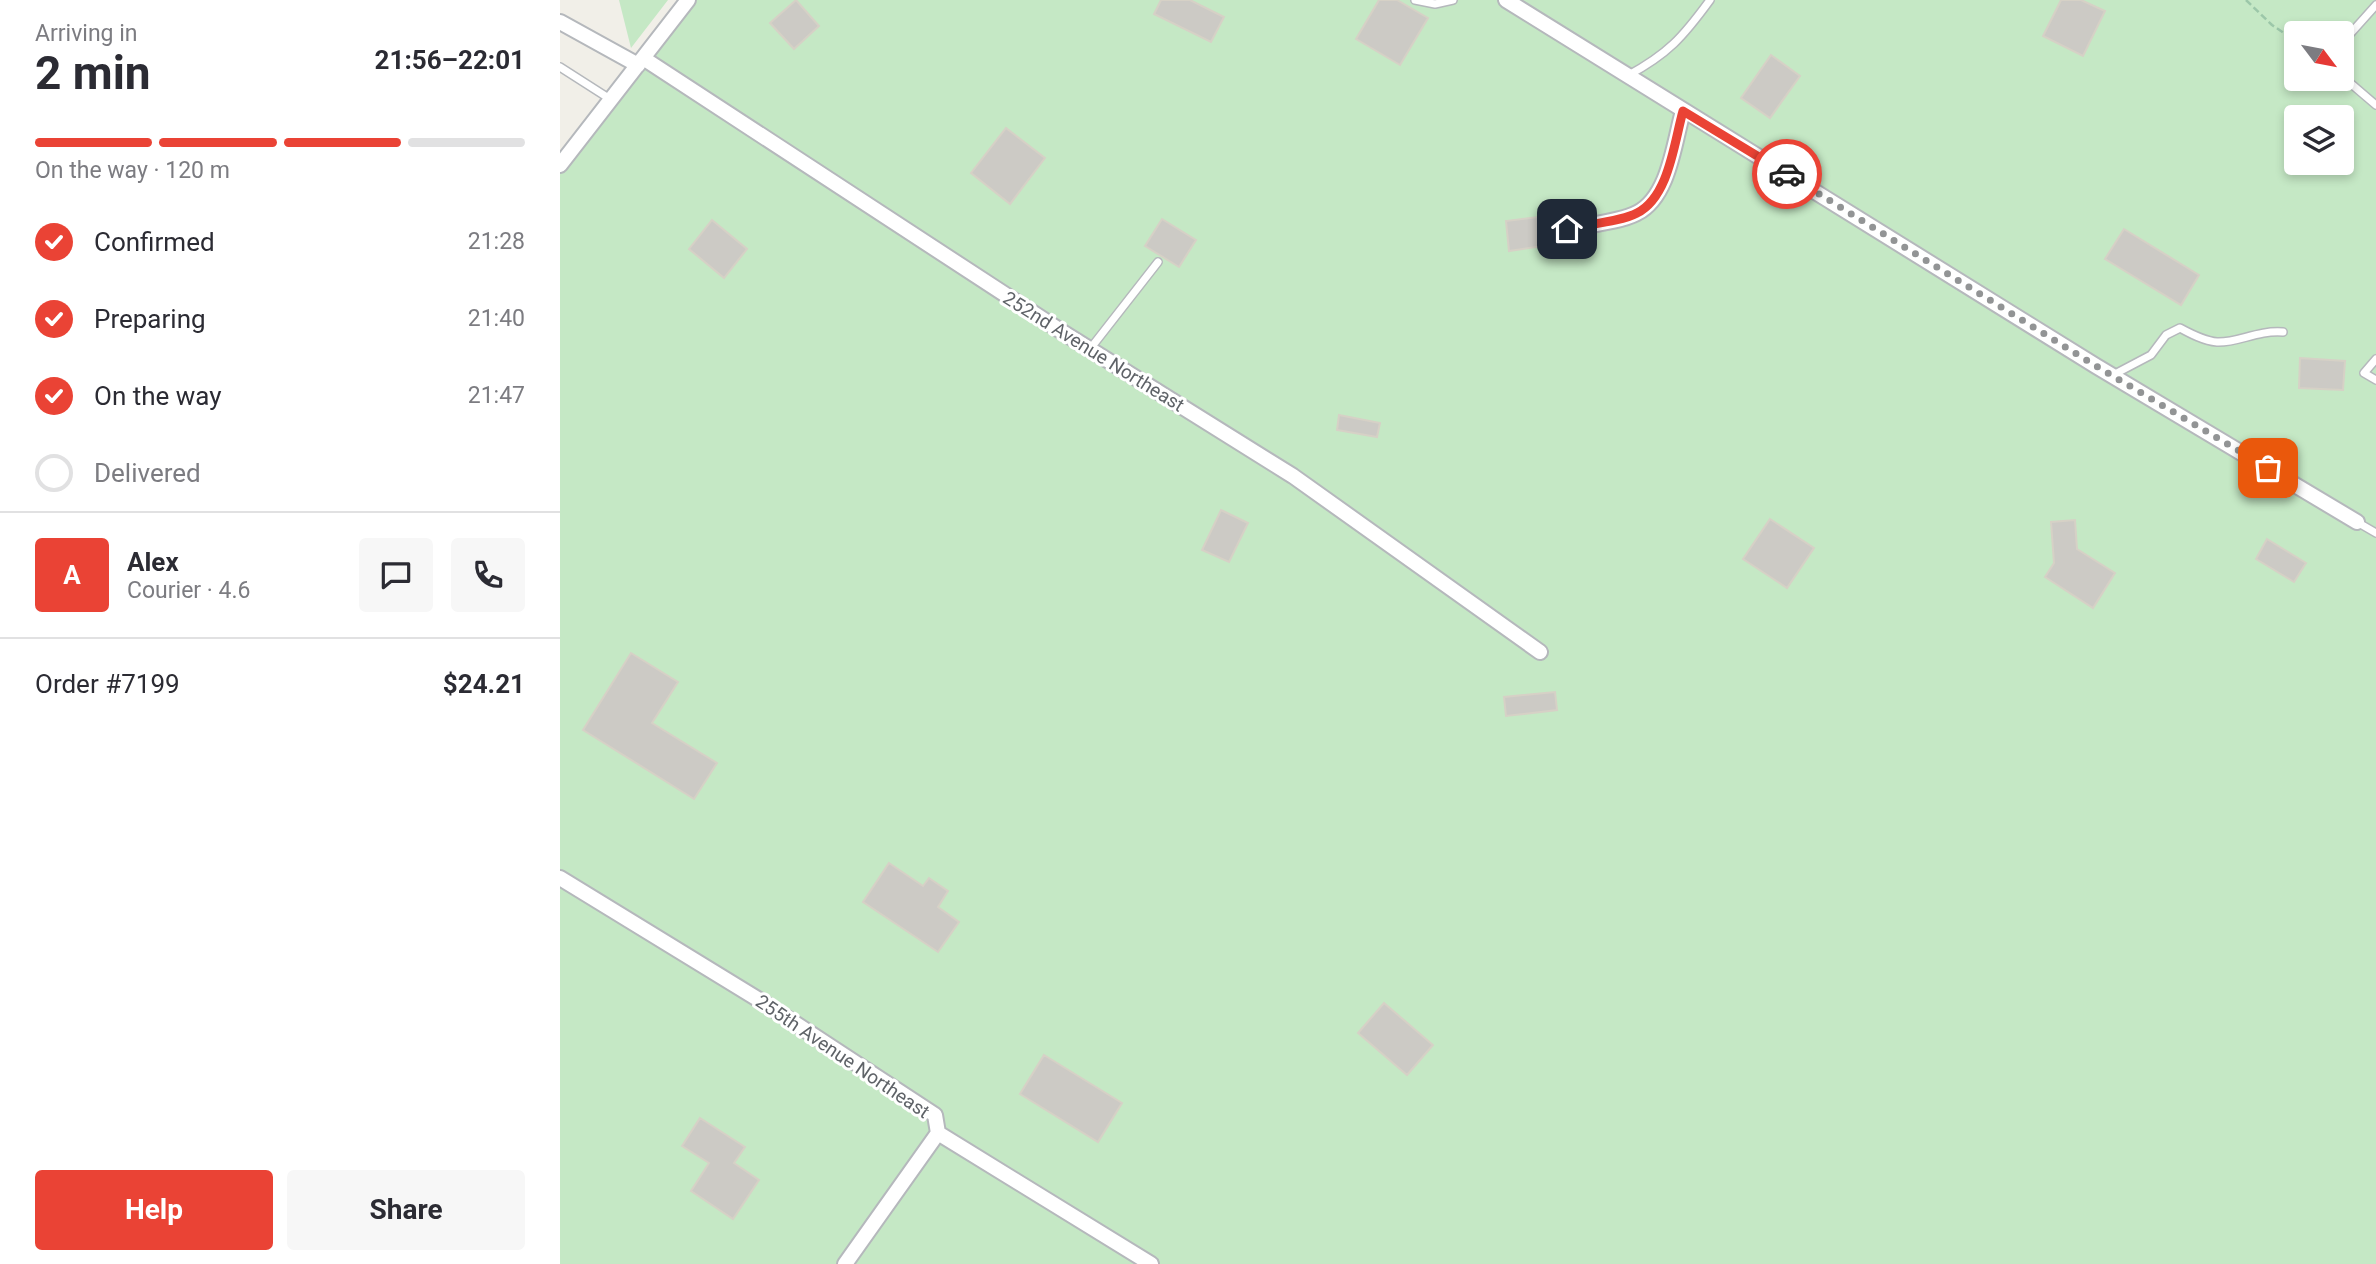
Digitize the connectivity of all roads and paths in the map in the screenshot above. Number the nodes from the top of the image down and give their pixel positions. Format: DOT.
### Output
graph roads {
  1 [pos="688,0"];
  2 [pos="1415,0"];
  3 [pos="1453,0"];
  4 [pos="1506,0"];
  5 [pos="1710,0"];
  6 [pos="2246,0"];
  7 [pos="2376,5"];
  8 [pos="560,22"];
  9 [pos="2354,30"];
  10 [pos="2284,33"];
  11 [pos="641,61"];
  12 [pos="560,67"];
  13 [pos="1627,76"];
  14 [pos="2354,86"];
  15 [pos="611,100"];
  16 [pos="2376,105"];
  17 [pos="1683,111"];
  18 [pos="560,165"];
  19 [pos="1567,229"];
  20 [pos="1158,262"];
  21 [pos="2283,332"];
  22 [pos="1090,349"];
  23 [pos="2376,359"];
  24 [pos="2113,376"];
  25 [pos="2376,380"];
  26 [pos="2357,522"];
  27 [pos="2376,533"];
  28 [pos="1540,652"];
  29 [pos="560,878"];
  30 [pos="938,1133"];
  31 [pos="845,1264"];
  32 [pos="1150,1264"];
  1 -- 11 [label="street"];
  2 -- 3 [label="lane"];
  4 -- 13 [label="street"];
  5 -- 13 [label="lane"];
  6 -- 10 [label="path"];
  7 -- 9 [label="lane"];
  8 -- 11 [label="street, 252nd Avenue Northeast"];
  11 -- 15 [label="street"];
  11 -- 22 [label="street, 252nd Avenue Northeast"];
  12 -- 15 [label="lane"];
  13 -- 17 [label="street"];
  14 -- 16 [label="lane"];
  15 -- 18 [label="street"];
  17 -- 19 [label="street"];
  17 -- 24 [label="street"];
  20 -- 22 [label="lane"];
  21 -- 24 [label="lane"];
  22 -- 28 [label="street, 252nd Avenue Northeast"];
  23 -- 25 [label="lane"];
  24 -- 26 [label="street"];
  26 -- 27 [label="lane"];
  29 -- 30 [label="street, 255th Avenue Northeast"];
  30 -- 31 [label="street"];
  30 -- 32 [label="street, 255th Avenue Northeast"];
}
